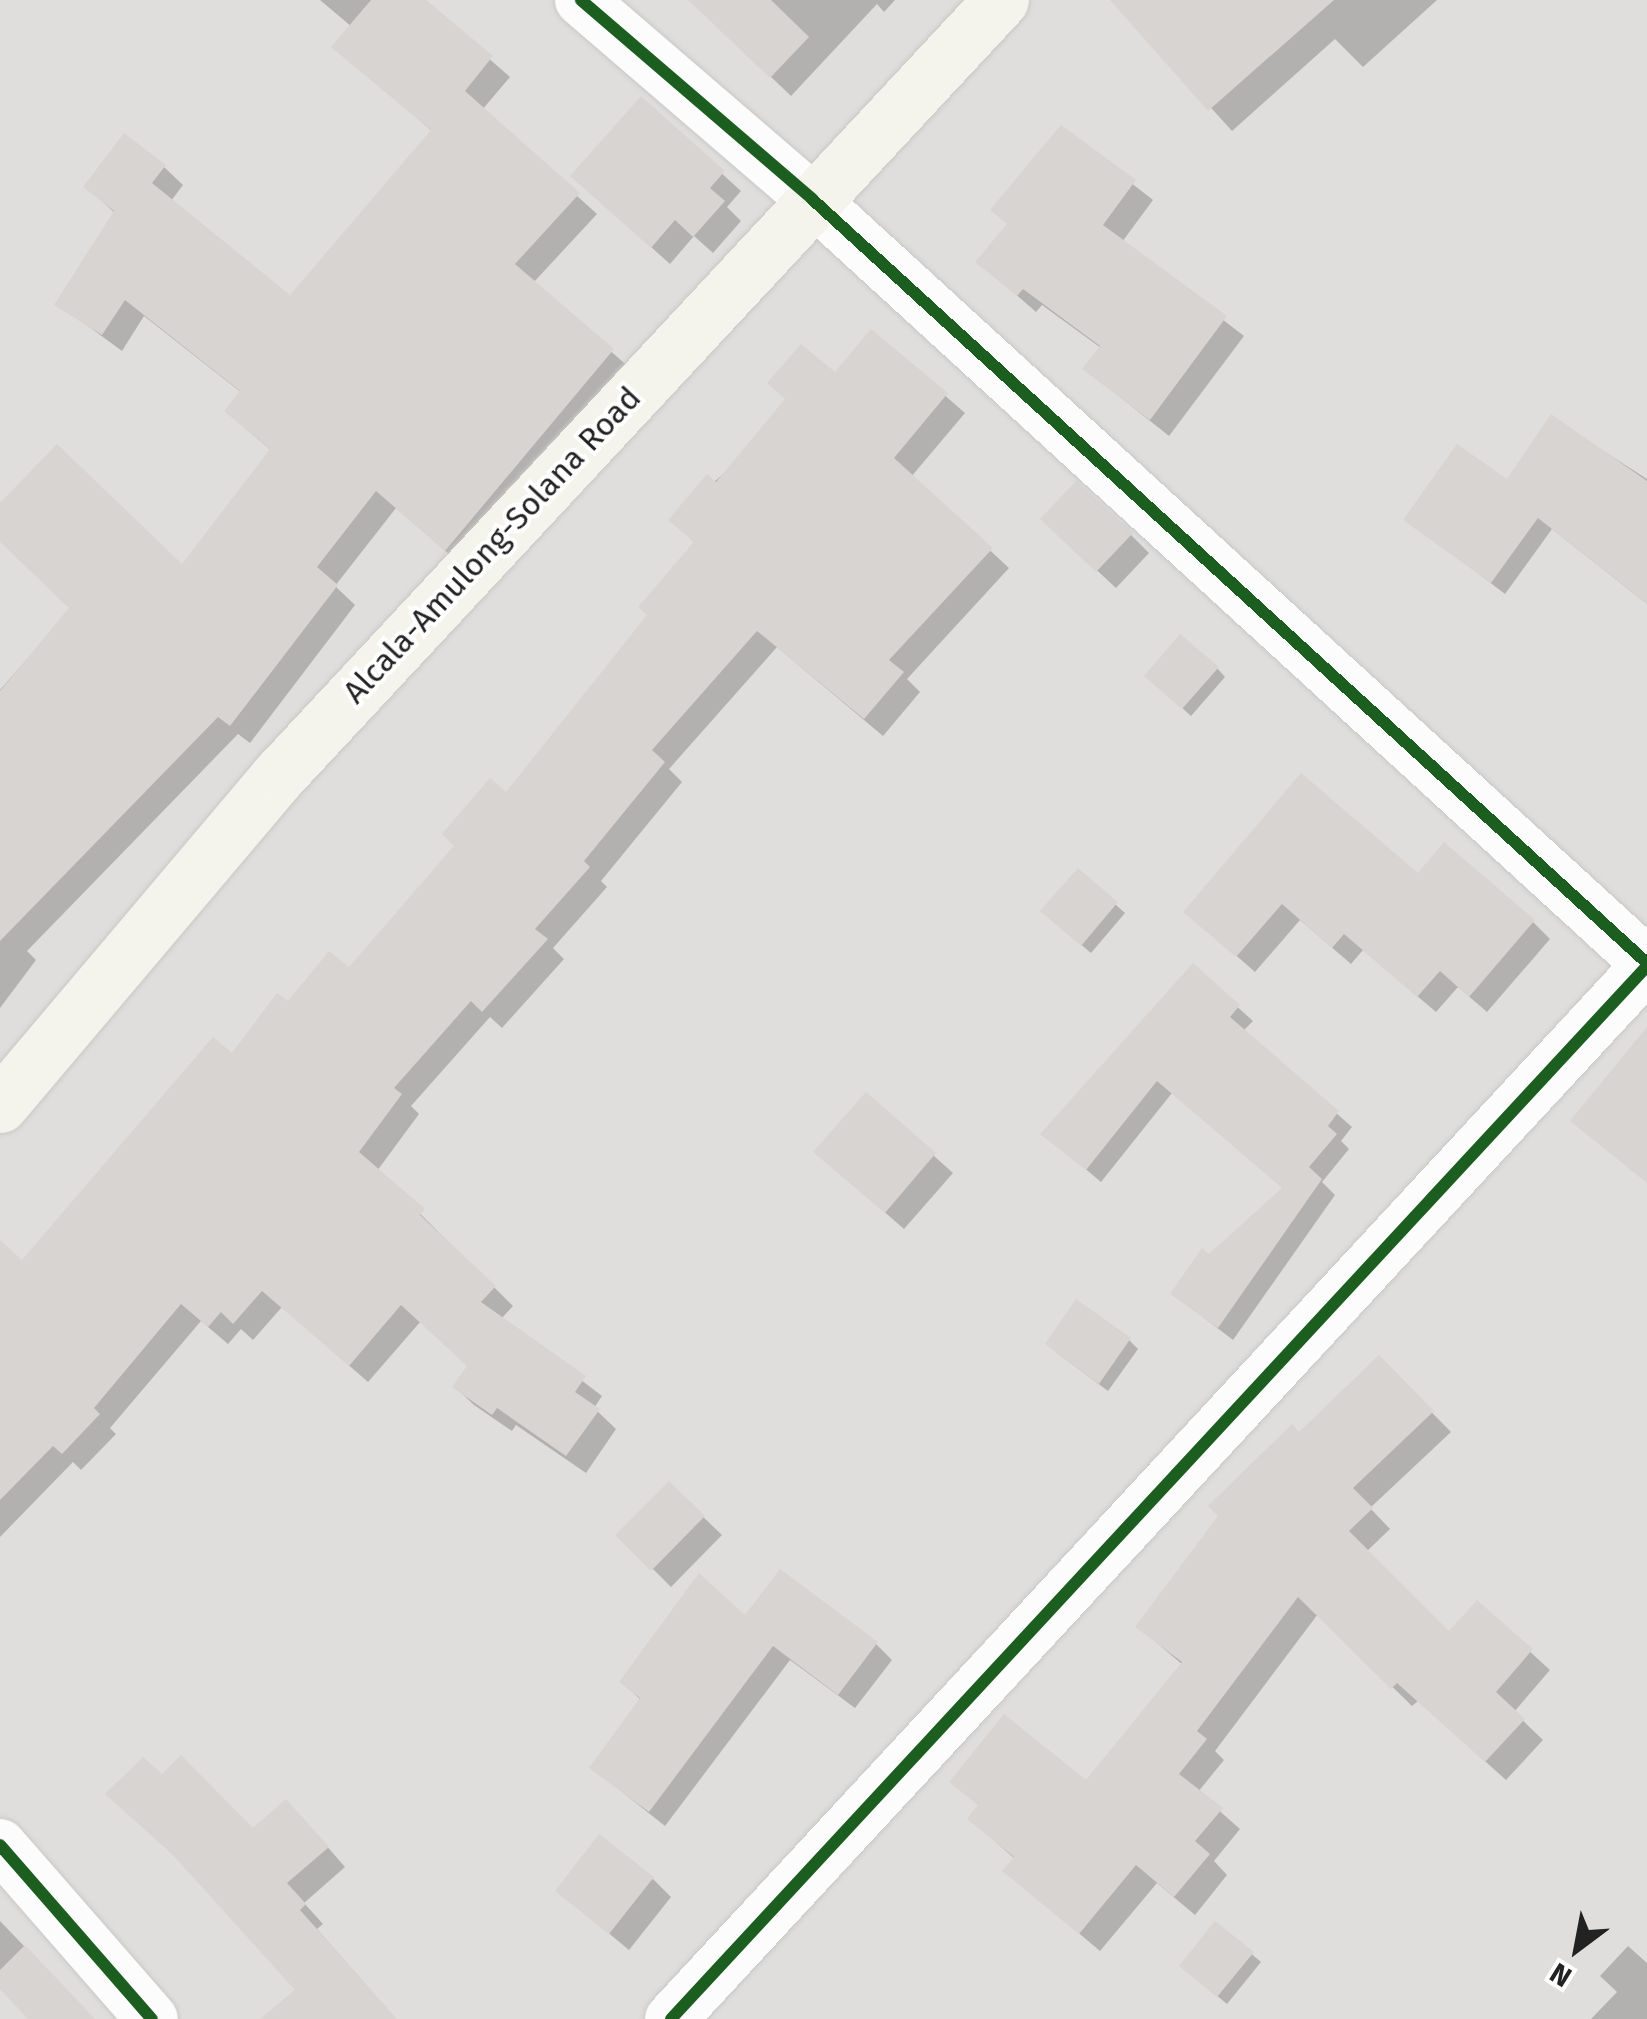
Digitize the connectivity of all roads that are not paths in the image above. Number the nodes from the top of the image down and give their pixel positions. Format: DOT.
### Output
graph roads {
  1 [pos="581,0"];
  2 [pos="1001,0"];
  3 [pos="812,199"];
  4 [pos="1647,964"];
  5 [pos="0,1105"];
  6 [pos="0,1845"];
  7 [pos="152,2019"];
  8 [pos="671,2019"];
  1 -- 3 [label="street"];
  2 -- 3 [label="main road, Alcala-Amulong-Solana Road"];
  3 -- 4 [label="street"];
  3 -- 5 [label="main road, Alcala-Amulong-Solana Road"];
  4 -- 8 [label="street"];
  6 -- 7 [label="street"];
}
